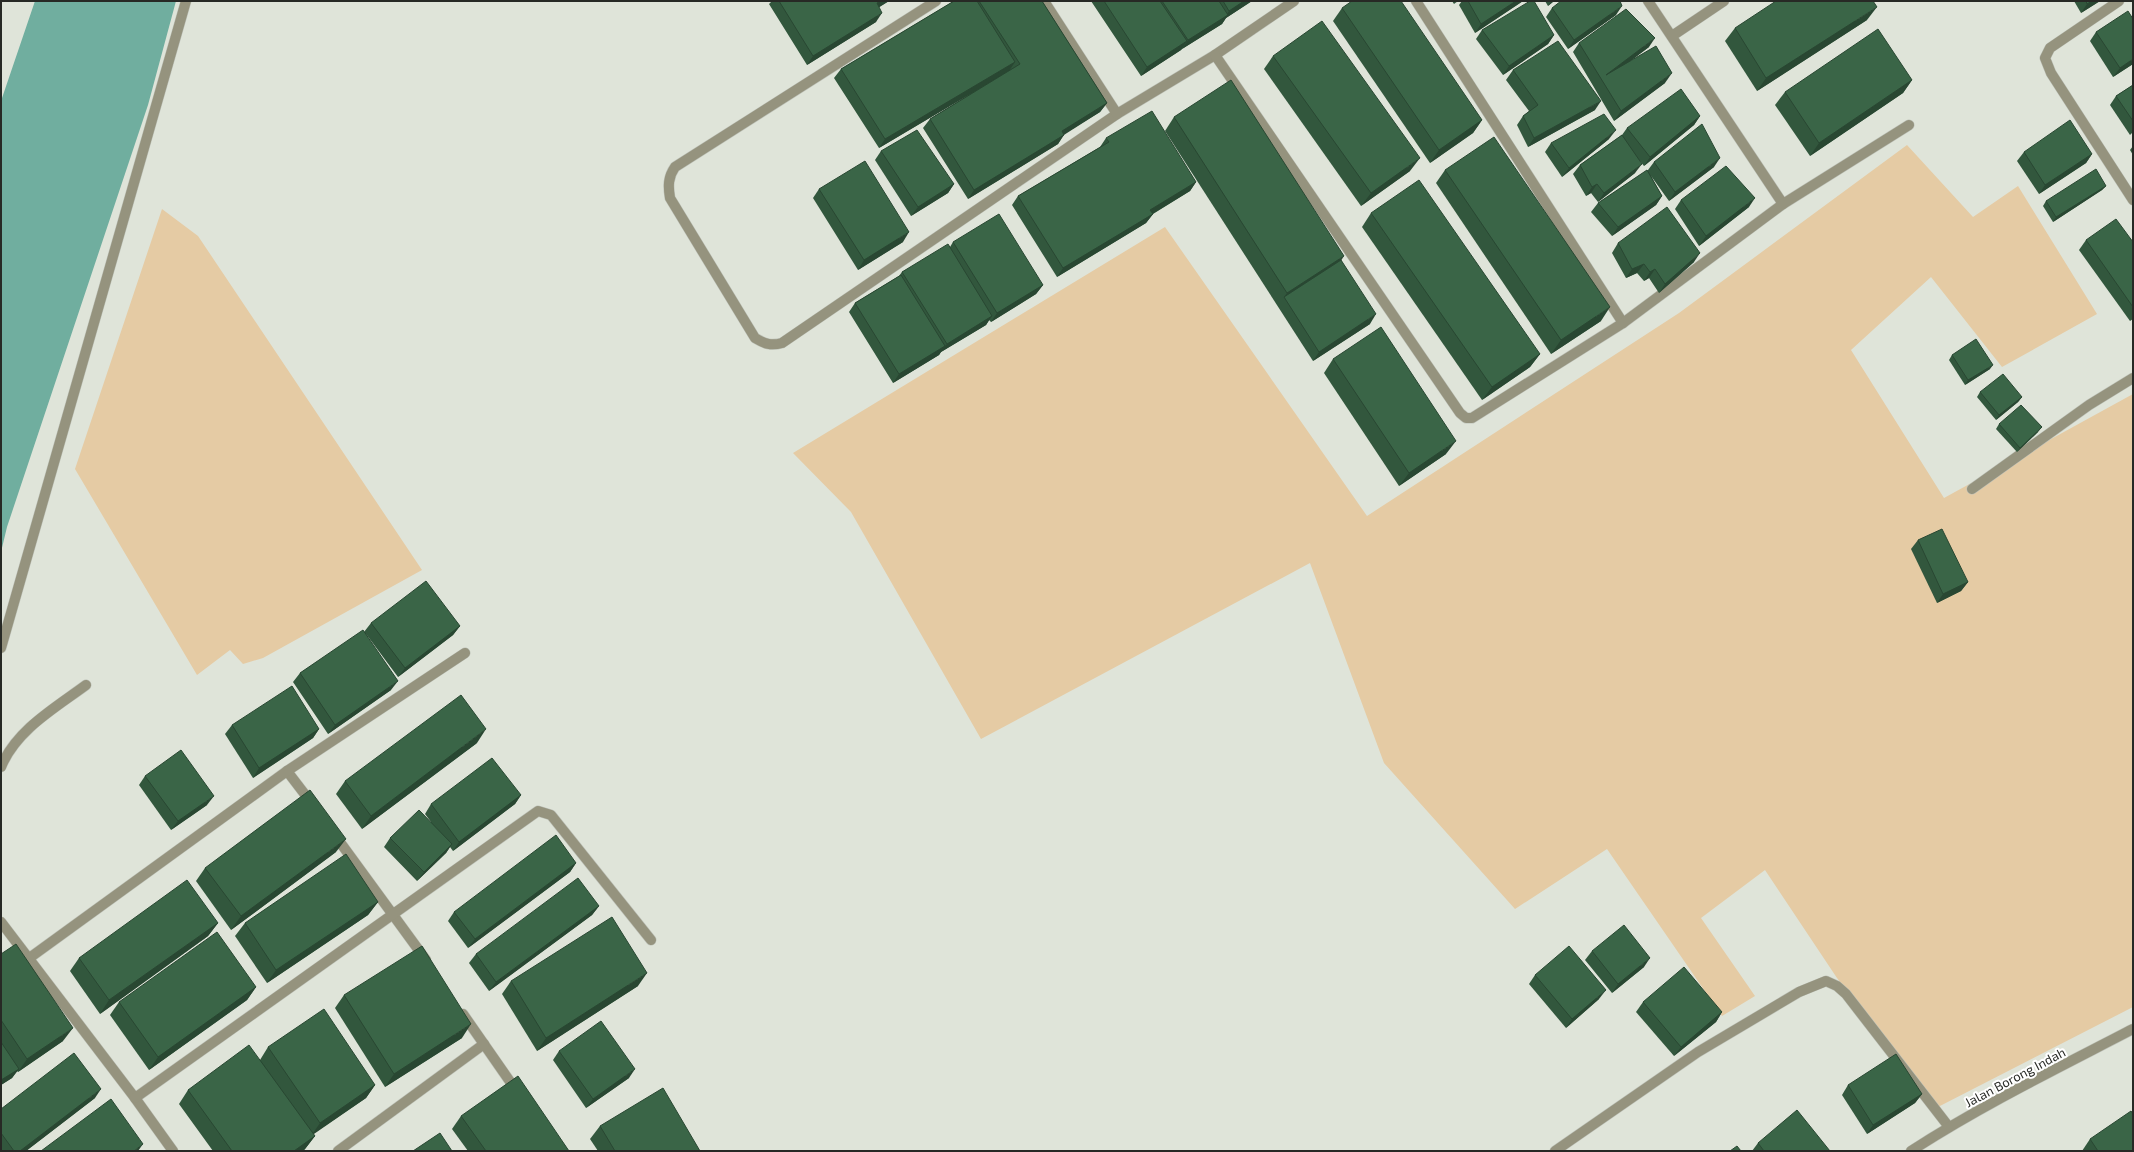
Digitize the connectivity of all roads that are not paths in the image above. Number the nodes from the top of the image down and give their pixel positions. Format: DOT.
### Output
graph roads {
  1 [pos="186,1"];
  2 [pos="936,1"];
  3 [pos="1044,1"];
  4 [pos="1294,1"];
  5 [pos="1416,1"];
  6 [pos="1648,1"];
  7 [pos="1724,1"];
  8 [pos="2119,1"];
  9 [pos="1672,36"];
  10 [pos="1214,55"];
  11 [pos="1118,114"];
  12 [pos="1909,125"];
  13 [pos="2133,200"];
  14 [pos="1783,204"];
  15 [pos="1623,323"];
  16 [pos="2133,378"];
  17 [pos="1972,489"];
  18 [pos="1,648"];
  19 [pos="465,653"];
  20 [pos="86,685"];
  21 [pos="1,767"];
  22 [pos="288,771"];
  23 [pos="320,814"];
  24 [pos="329,827"];
  25 [pos="393,913"];
  26 [pos="1,922"];
  27 [pos="652,940"];
  28 [pos="28,959"];
  29 [pos="430,966"];
  30 [pos="457,1005"];
  31 [pos="2133,1029"];
  32 [pos="484,1044"];
  33 [pos="135,1098"];
  34 [pos="523,1101"];
  35 [pos="1949,1127"];
  36 [pos="173,1151"];
  37 [pos="338,1151"];
  38 [pos="1555,1151"];
  39 [pos="1911,1151"];
  1 -- 18 [label="street"];
  2 -- 11 [label="street"];
  3 -- 11 [label="street"];
  4 -- 10 [label="street"];
  5 -- 15 [label="street"];
  6 -- 9 [label="street"];
  7 -- 9 [label="street"];
  8 -- 13 [label="street"];
  9 -- 14 [label="street"];
  10 -- 11 [label="street"];
  10 -- 15 [label="street"];
  12 -- 14 [label="street"];
  14 -- 15 [label="street"];
  16 -- 17 [label="street"];
  19 -- 22 [label="street"];
  20 -- 21 [label="street"];
  22 -- 23 [label="street"];
  22 -- 28 [label="street"];
  24 -- 25 [label="street"];
  25 -- 27 [label="street"];
  25 -- 29 [label="street"];
  25 -- 33 [label="street"];
  26 -- 28 [label="street"];
  28 -- 33 [label="street"];
  30 -- 32 [label="street"];
  31 -- 35 [label="street, Jalan Borong Indah"];
  32 -- 34 [label="street"];
  32 -- 37 [label="street"];
  33 -- 36 [label="street"];
  35 -- 38 [label="street"];
  35 -- 39 [label="street, Jalan Borong Indah"];
}
